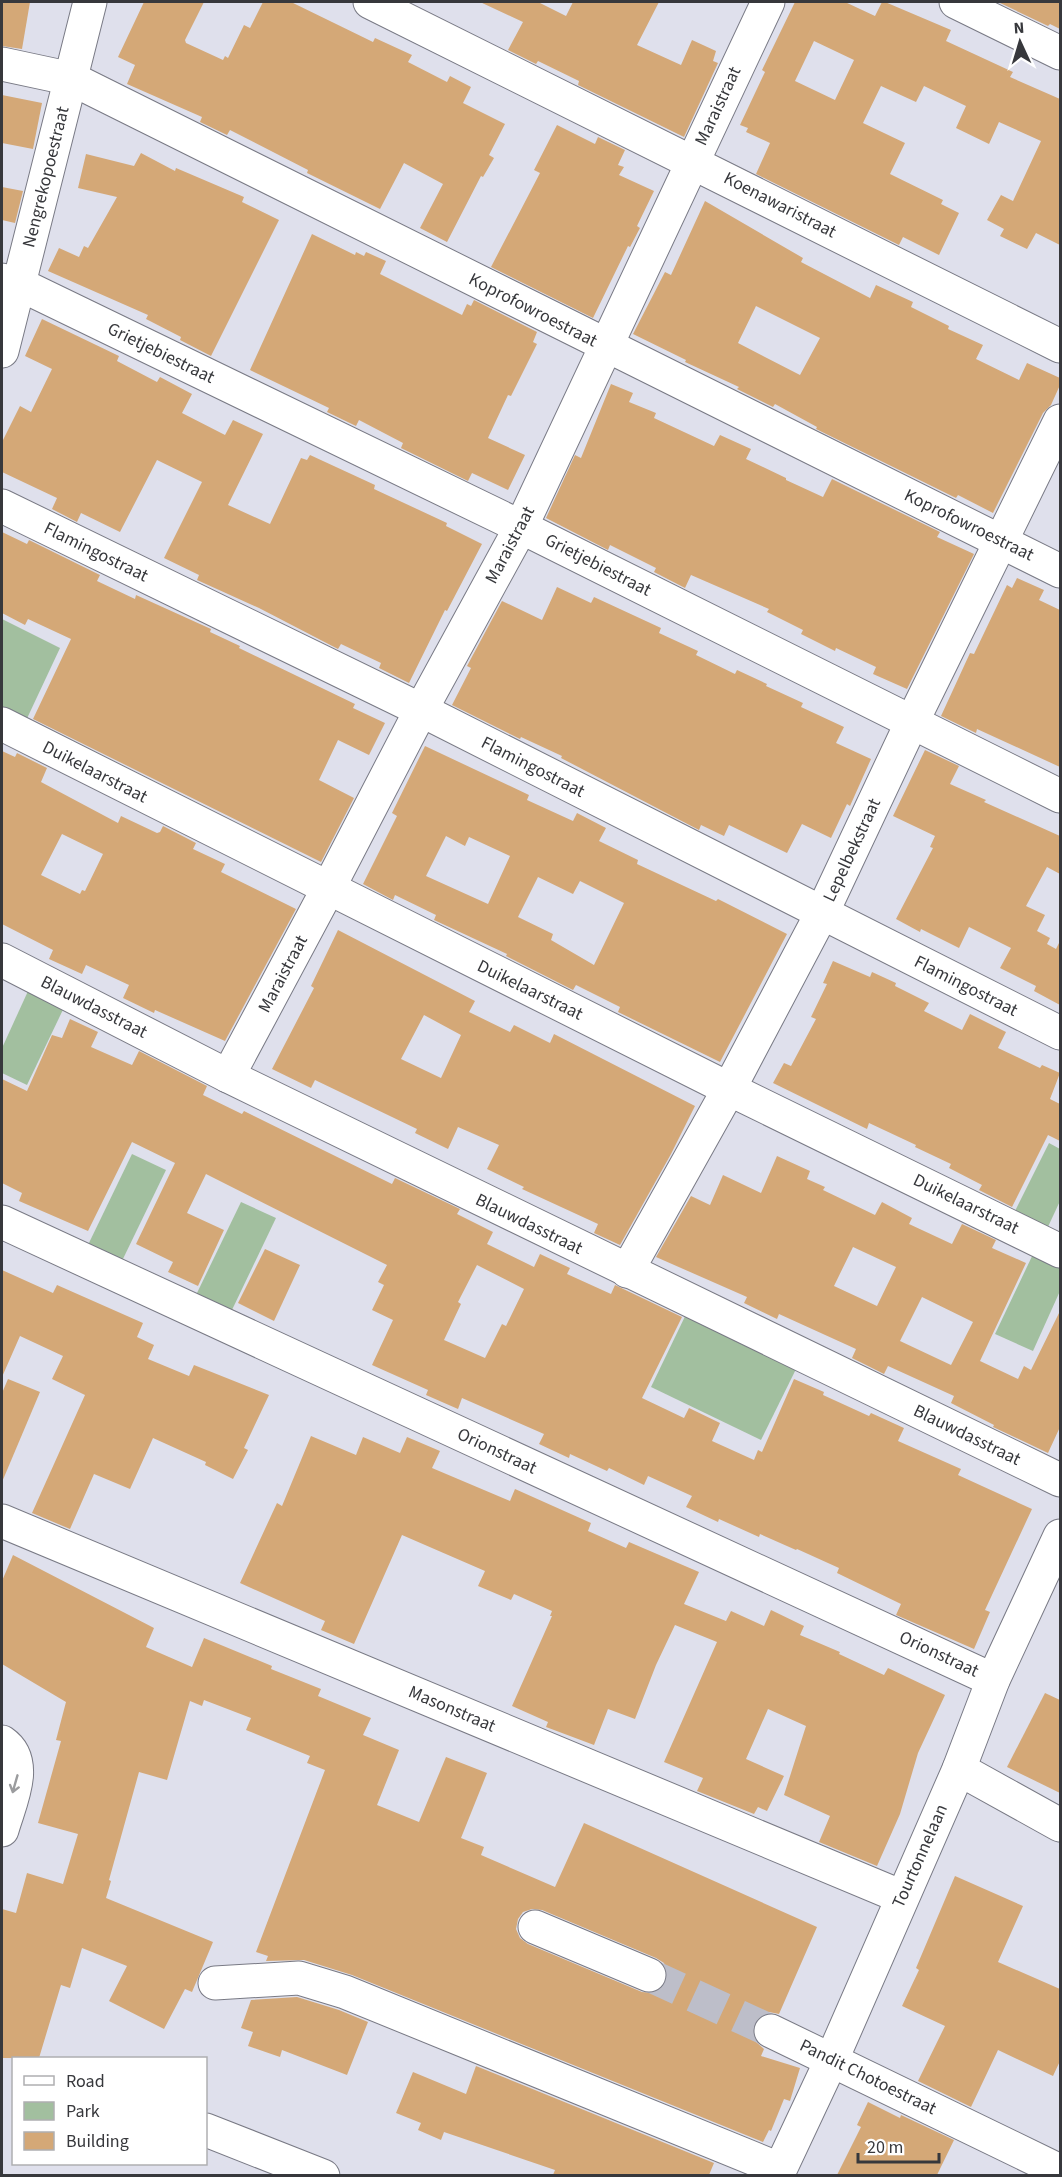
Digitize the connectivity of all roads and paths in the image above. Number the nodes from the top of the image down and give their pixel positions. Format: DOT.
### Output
graph roads {
  1 [pos="90,2"];
  2 [pos="370,2"];
  3 [pos="768,2"];
  4 [pos="956,2"];
  5 [pos="1060,53"];
  6 [pos="2,64"];
  7 [pos="72,80"];
  8 [pos="692,161"];
  9 [pos="10,282"];
  10 [pos="604,346"];
  11 [pos="1060,346"];
  12 [pos="2,351"];
  13 [pos="1060,421"];
  14 [pos="2,506"];
  15 [pos="521,526"];
  16 [pos="1002,541"];
  17 [pos="1060,571"];
  18 [pos="421,710"];
  19 [pos="912,722"];
  20 [pos="2,724"];
  21 [pos="1060,796"];
  22 [pos="328,889"];
  23 [pos="822,913"];
  24 [pos="2,960"];
  25 [pos="1060,1033"];
  26 [pos="228,1076"];
  27 [pos="729,1089"];
  28 [pos="2,1222"];
  29 [pos="1060,1251"];
  30 [pos="627,1271"];
  31 [pos="1060,1480"];
  32 [pos="2,1521"];
  33 [pos="1060,1536"];
  34 [pos="993,1680"];
  35 [pos="2,1742"];
  36 [pos="959,1769"];
  37 [pos="1060,1825"];
  38 [pos="2,1830"];
  39 [pos="902,1897"];
  40 [pos="535,1927"];
  41 [pos="650,1976"];
  42 [pos="215,1983"];
  43 [pos="771,2031"];
  44 [pos="832,2059"];
  45 [pos="207,2130"];
  46 [pos="1060,2171"];
  47 [pos="778,2172"];
  48 [pos="323,2175"];
  1 -- 7 [label="street, Nengrekopoestraat"];
  2 -- 8 [label="street, Koenawaristraat"];
  3 -- 8 [label="street, Maraistraat"];
  4 -- 5 [label="street"];
  6 -- 7 [label="street, Koprofowroestraat"];
  7 -- 9 [label="street, Nengrekopoestraat"];
  7 -- 10 [label="street, Koprofowroestraat"];
  8 -- 10 [label="street, Maraistraat"];
  8 -- 11 [label="street, Koenawaristraat"];
  9 -- 12 [label="street, Nengrekopoestraat"];
  9 -- 15 [label="street, Grietjebiestraat"];
  10 -- 15 [label="street, Maraistraat"];
  10 -- 16 [label="street, Koprofowroestraat"];
  13 -- 16 [label="street, Lepelbekstraat"];
  14 -- 18 [label="street, Flamingostraat"];
  15 -- 18 [label="street, Maraistraat"];
  15 -- 19 [label="street, Grietjebiestraat"];
  16 -- 17 [label="street, Koprofowroestraat"];
  16 -- 19 [label="street, Lepelbekstraat"];
  18 -- 22 [label="street, Maraistraat"];
  18 -- 23 [label="street, Flamingostraat"];
  19 -- 21 [label="street, Grietjebiestraat"];
  19 -- 23 [label="street, Lepelbekstraat"];
  20 -- 22 [label="street, Duikelaarstraat"];
  22 -- 26 [label="street, Maraistraat"];
  22 -- 27 [label="street, Duikelaarstraat"];
  23 -- 25 [label="street, Flamingostraat"];
  23 -- 27 [label="street, Lepelbekstraat"];
  24 -- 26 [label="street, Blauwdasstraat"];
  26 -- 30 [label="street, Blauwdasstraat"];
  27 -- 29 [label="street, Duikelaarstraat"];
  27 -- 30 [label="street, Lepelbekstraat"];
  28 -- 34 [label="street, Orionstraat"];
  30 -- 31 [label="street, Blauwdasstraat"];
  32 -- 39 [label="street, Masonstraat"];
  33 -- 34 [label="street, Tourtonnelaan"];
  34 -- 36 [label="street, Tourtonnelaan"];
  35 -- 38 [label="street, one-way"];
  36 -- 37 [label="street"];
  36 -- 39 [label="street, Tourtonnelaan"];
  39 -- 44 [label="street, Tourtonnelaan"];
  40 -- 41 [label="street"];
  42 -- 47 [label="street"];
  43 -- 44 [label="street, Pandit Chotoestraat"];
  44 -- 46 [label="street, Pandit Chotoestraat"];
  44 -- 47 [label="street, Tourtonnelaan"];
  45 -- 48 [label="street"];
}
